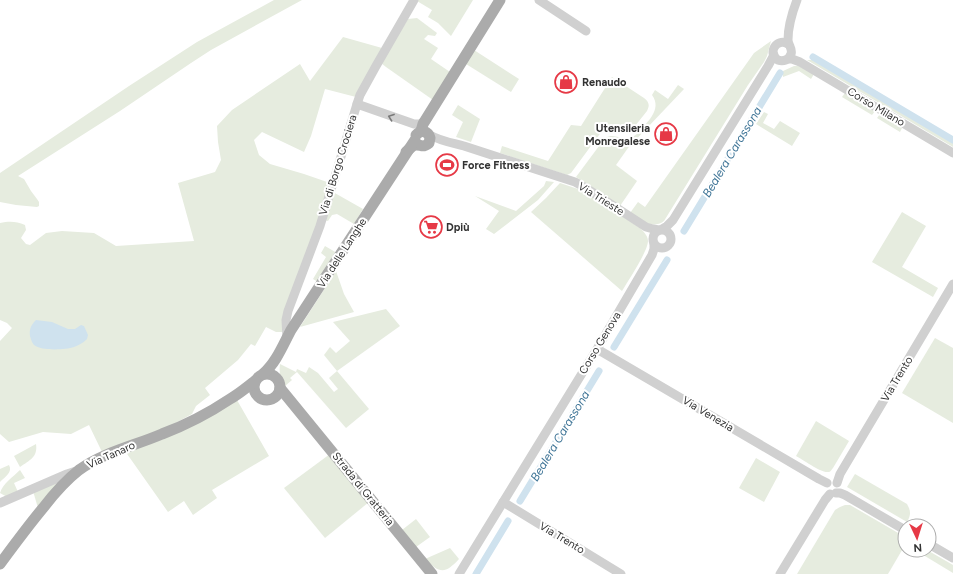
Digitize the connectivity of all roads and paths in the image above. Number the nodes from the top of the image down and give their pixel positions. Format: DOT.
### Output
graph roads {
  1 [pos="414,0"];
  2 [pos="500,0"];
  3 [pos="539,0"];
  4 [pos="797,0"];
  5 [pos="586,31"];
  6 [pos="783,52"];
  7 [pos="356,104"];
  8 [pos="425,134"];
  9 [pos="953,153"];
  10 [pos="673,220"];
  11 [pos="646,227"];
  12 [pos="660,230"];
  13 [pos="671,235"];
  14 [pos="656,243"];
  15 [pos="953,284"];
  16 [pos="287,339"];
  17 [pos="597,349"];
  18 [pos="279,354"];
  19 [pos="276,377"];
  20 [pos="259,378"];
  21 [pos="278,392"];
  22 [pos="257,396"];
  23 [pos="231,399"];
  24 [pos="80,470"];
  25 [pos="832,488"];
  26 [pos="503,502"];
  27 [pos="0,503"];
  28 [pos="897,525"];
  29 [pos="937,549"];
  30 [pos="953,558"];
  31 [pos="0,564"];
  32 [pos="432,574"];
  33 [pos="459,574"];
  34 [pos="621,574"];
  35 [pos="780,574"];
  1 -- 7 [label="street, Via di Borgo Crociera"];
  2 -- 8 [label="main road, Via delle Langhe"];
  3 -- 5 [label="street"];
  4 -- 6 [label="street, Corso Genova"];
  6 -- 9 [label="street, Corso Milano"];
  6 -- 10 [label="street, Corso Genova"];
  8 -- 7 [label="street, Via Trieste, one-way"];
  7 -- 16 [label="street, Via di Borgo Crociera"];
  8 -- 11 [label="street, Via Trieste"];
  8 -- 16 [label="main road, Via delle Langhe"];
  10 -- 12 [label="street, Corso Genova"];
  10 -- 13 [label="street, Corso Genova"];
  11 -- 12 [label="street, Via Trieste"];
  11 -- 14 [label="street, Via Trieste"];
  12 -- 13 [label="street"];
  12 -- 14 [label="street, Corso Genova"];
  13 -- 14 [label="street, Corso Genova"];
  14 -- 17 [label="street, Corso Genova"];
  15 -- 25 [label="street, Via Trento"];
  16 -- 18 [label="main road, Via delle Langhe"];
  17 -- 25 [label="street, Via Venezia"];
  17 -- 26 [label="street, Corso Genova"];
  18 -- 19 [label="main road, Via delle Langhe"];
  18 -- 20 [label="main road, Via delle Langhe"];
  19 -- 20 [label="main road"];
  19 -- 21 [label="main road, Via delle Langhe"];
  20 -- 22 [label="main road"];
  20 -- 23 [label="main road, Via Tanaro"];
  21 -- 22 [label="main road"];
  21 -- 32 [label="main road, Strada di Gratteria"];
  22 -- 23 [label="main road, Via Tanaro"];
  23 -- 24 [label="main road, Via Tanaro"];
  24 -- 27 [label="street"];
  24 -- 31 [label="main road, Via Tanaro"];
  25 -- 28 [label="street, Via Venezia"];
  25 -- 35 [label="street, Via Trento"];
  26 -- 33 [label="street, Corso Genova"];
  26 -- 34 [label="street, Via Trento"];
  29 -- 30 [label="street"];
}
